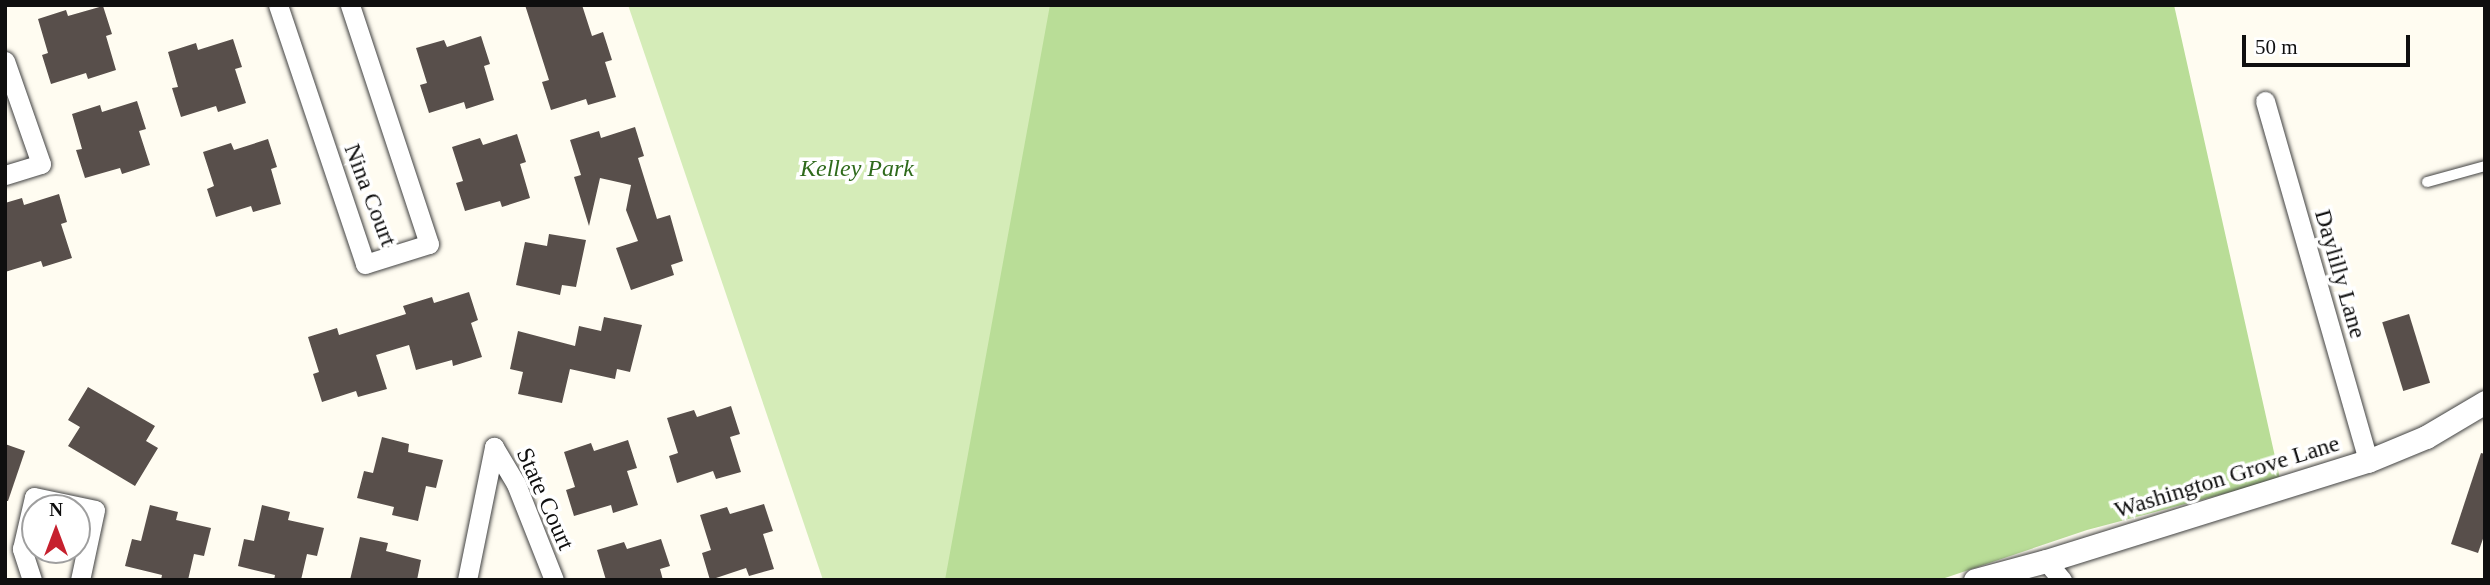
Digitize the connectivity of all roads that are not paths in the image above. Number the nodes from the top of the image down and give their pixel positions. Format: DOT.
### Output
graph roads {
  1 [pos="278,5"];
  2 [pos="349,5"];
  3 [pos="5,61"];
  4 [pos="2265,101"];
  5 [pos="2485,166"];
  6 [pos="5,175"];
  7 [pos="2427,182"];
  8 [pos="2485,402"];
  9 [pos="2368,461"];
  10 [pos="2046,561"];
  11 [pos="32,580"];
  12 [pos="80,580"];
  13 [pos="467,580"];
  14 [pos="554,580"];
  15 [pos="1975,580"];
  16 [pos="2062,580"];
  1 -- 2 [label="street, Nina Court"];
  3 -- 6 [label="street"];
  4 -- 9 [label="street, Daylilly Lane"];
  5 -- 7 [label="lane"];
  8 -- 9 [label="street, Washington Grove Lane"];
  9 -- 10 [label="street, Washington Grove Lane"];
  10 -- 15 [label="street, Washington Grove Lane"];
  10 -- 16 [label="street"];
  11 -- 12 [label="street"];
  13 -- 14 [label="street, State Court"];
}
